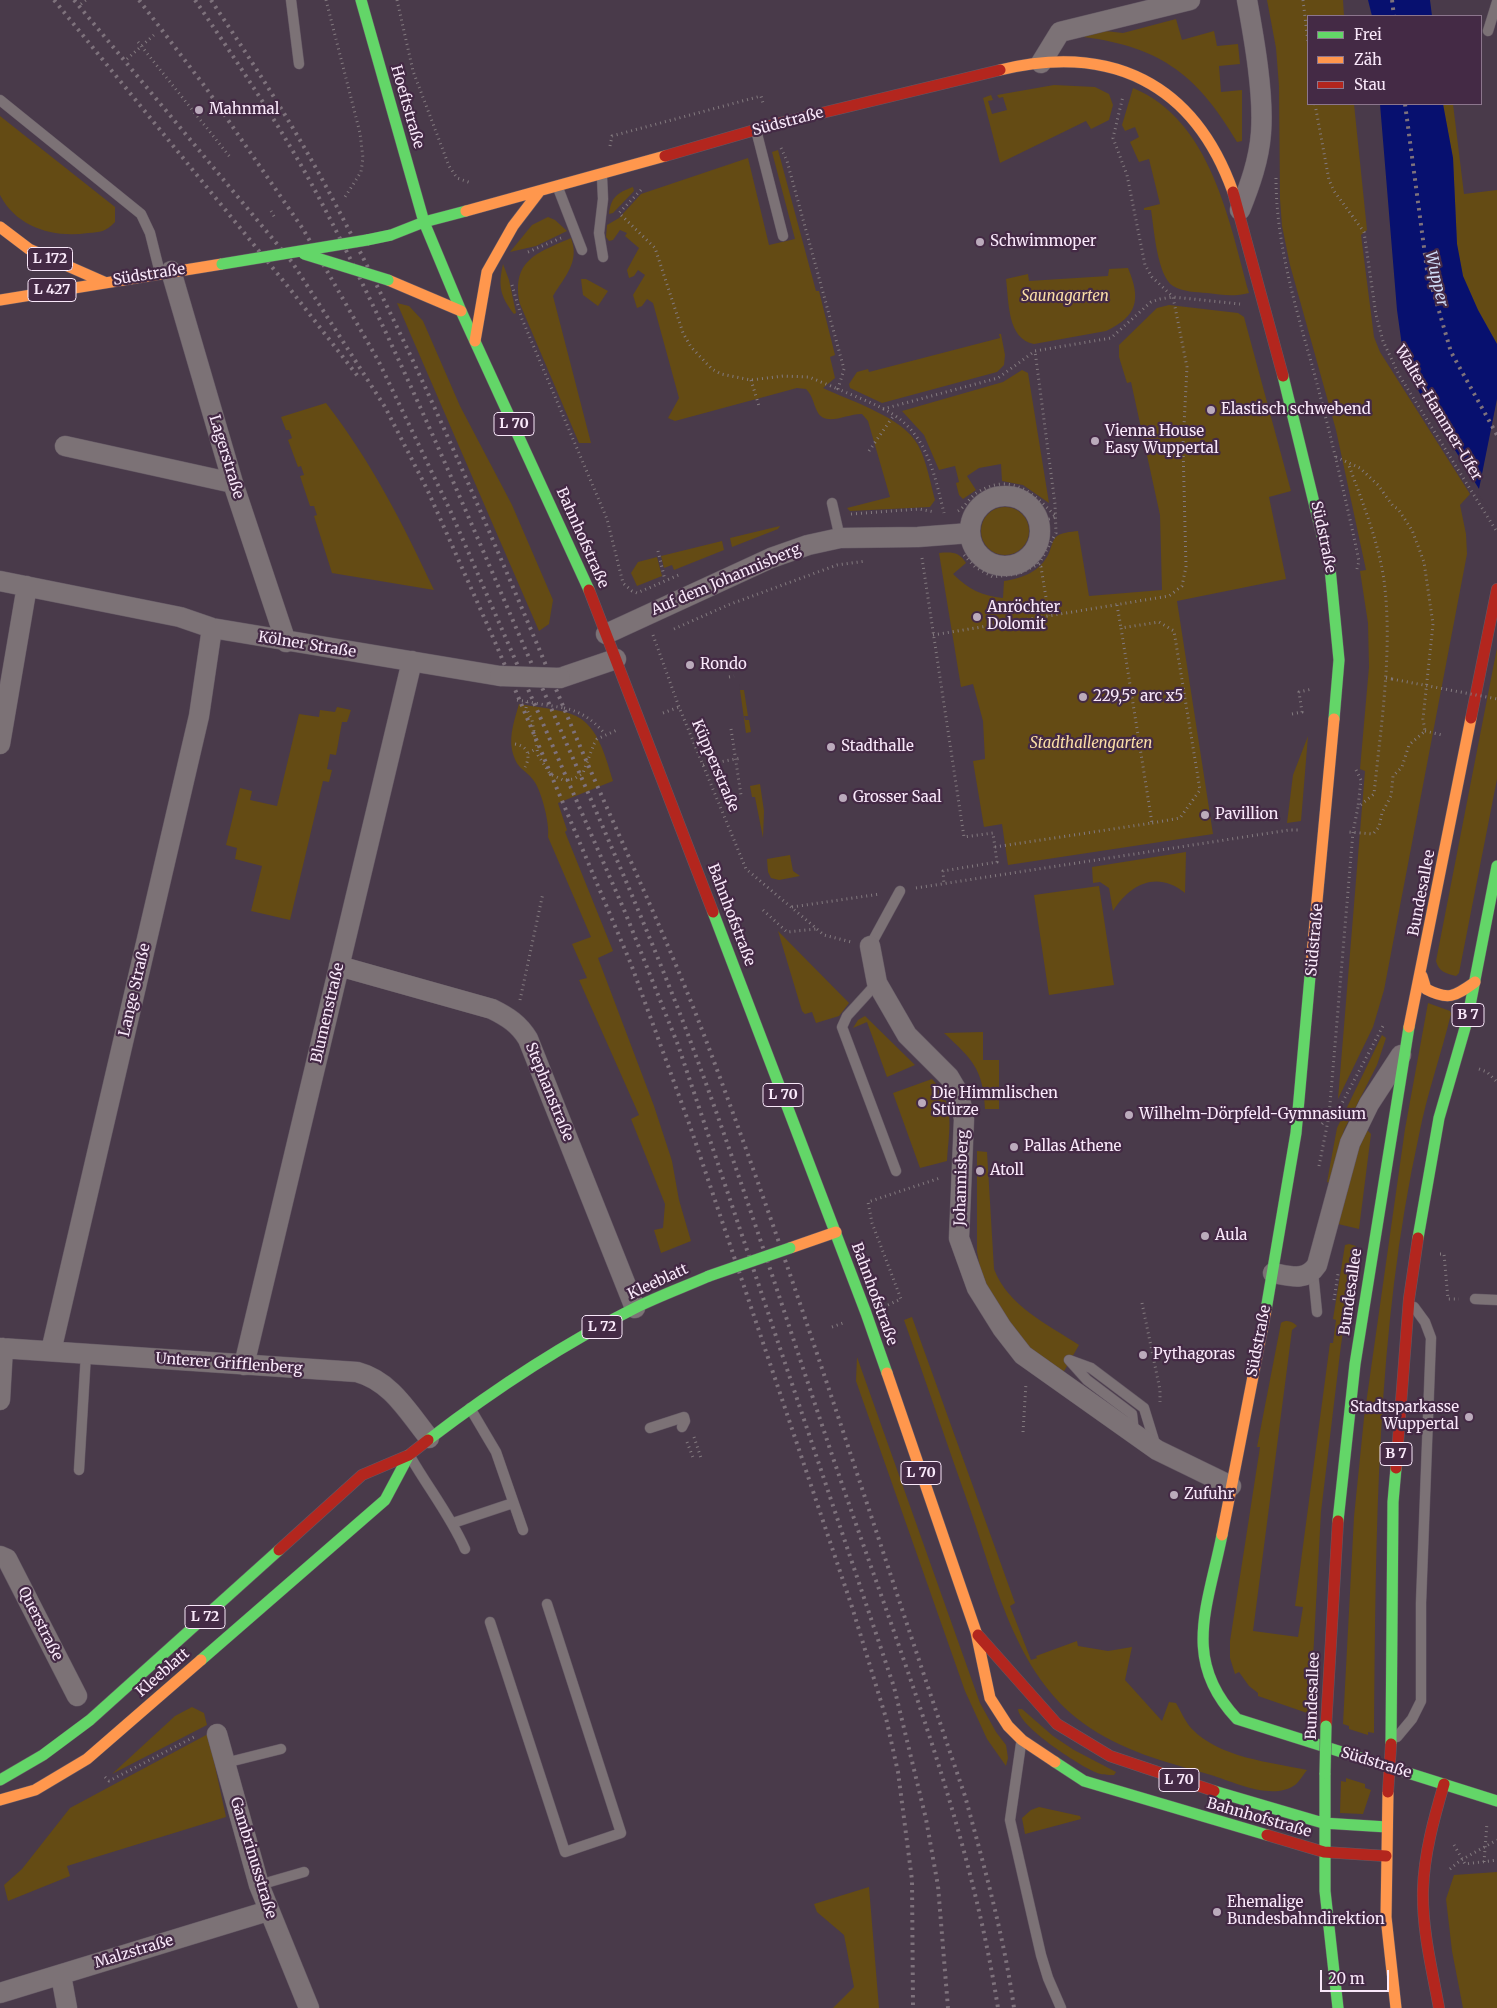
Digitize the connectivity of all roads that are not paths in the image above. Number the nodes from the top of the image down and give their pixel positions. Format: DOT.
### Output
graph roads {
  1 [pos="291,0"];
  2 [pos="361,0"];
  3 [pos="1190,0"];
  4 [pos="1246,0"];
  5 [pos="1497,2"];
  6 [pos="1488,31"];
  7 [pos="1041,63"];
  8 [pos="299,64"];
  9 [pos="0,100"];
  10 [pos="756,130"];
  11 [pos="602,174"];
  12 [pos="558,187"];
  13 [pos="539,192"];
  14 [pos="1240,210"];
  15 [pos="424,222"];
  16 [pos="0,227"];
  17 [pos="783,236"];
  18 [pos="582,250"];
  19 [pos="298,252"];
  20 [pos="604,258"];
  21 [pos="165,272"];
  22 [pos="104,282"];
  23 [pos="0,300"];
  24 [pos="461,311"];
  25 [pos="475,340"];
  26 [pos="65,446"];
  27 [pos="233,484"];
  28 [pos="832,503"];
  29 [pos="970,534"];
  30 [pos="840,538"];
  31 [pos="0,581"];
  32 [pos="27,586"];
  33 [pos="1497,589"];
  34 [pos="212,628"];
  35 [pos="606,634"];
  36 [pos="286,642"];
  37 [pos="616,659"];
  38 [pos="412,661"];
  39 [pos="0,744"];
  40 [pos="1497,866"];
  41 [pos="900,891"];
  42 [pos="870,946"];
  43 [pos="339,966"];
  44 [pos="1422,976"];
  45 [pos="1475,982"];
  46 [pos="877,983"];
  47 [pos="1405,1049"];
  48 [pos="896,1172"];
  49 [pos="836,1232"];
  50 [pos="1313,1272"];
  51 [pos="1273,1273"];
  52 [pos="1409,1299"];
  53 [pos="1475,1299"];
  54 [pos="1497,1300"];
  55 [pos="635,1308"];
  56 [pos="1317,1312"];
  57 [pos="1,1348"];
  58 [pos="51,1351"];
  59 [pos="86,1354"];
  60 [pos="244,1365"];
  61 [pos="0,1400"];
  62 [pos="470,1408"];
  63 [pos="686,1424"];
  64 [pos="650,1428"];
  65 [pos="1134,1433"];
  66 [pos="430,1438"];
  67 [pos="1157,1450"];
  68 [pos="409,1456"];
  69 [pos="78,1470"];
  70 [pos="1231,1486"];
  71 [pos="513,1503"];
  72 [pos="453,1523"];
  73 [pos="523,1530"];
  74 [pos="465,1549"];
  75 [pos="0,1556"];
  76 [pos="547,1604"];
  77 [pos="490,1622"];
  78 [pos="976,1632"];
  79 [pos="77,1696"];
  80 [pos="217,1734"];
  81 [pos="1022,1740"];
  82 [pos="1391,1744"];
  83 [pos="281,1749"];
  84 [pos="225,1763"];
  85 [pos="0,1780"];
  86 [pos="1444,1784"];
  87 [pos="0,1800"];
  88 [pos="1494,1800"];
  89 [pos="1323,1823"];
  90 [pos="1387,1827"];
  91 [pos="1324,1852"];
  92 [pos="1386,1856"];
  93 [pos="304,1872"];
  94 [pos="259,1885"];
  95 [pos="268,1912"];
  96 [pos="61,1975"];
  97 [pos="0,1993"];
  98 [pos="67,2008"];
  99 [pos="309,2008"];
  100 [pos="1061,2008"];
  101 [pos="1338,2008"];
  102 [pos="1396,2008"];
  103 [pos="1439,2008"];
  1 -- 8 [label="lane"];
  2 -- 15 [label="main road, Hoeftstraße"];
  3 -- 7 [label="street"];
  4 -- 14 [label="street"];
  5 -- 6 [label="lane"];
  7 -- 10 [label="main road, Südstraße"];
  7 -- 14 [label="main road, Südstraße"];
  9 -- 21 [label="lane"];
  10 -- 11 [label="main road, Südstraße"];
  10 -- 17 [label="lane"];
  11 -- 12 [label="main road, Südstraße"];
  11 -- 20 [label="lane"];
  12 -- 13 [label="main road, Südstraße"];
  12 -- 18 [label="lane"];
  13 -- 15 [label="main road, Südstraße"];
  13 -- 25 [label="main road"];
  14 -- 51 [label="main road, Südstraße"];
  15 -- 19 [label="main road, Südstraße / L 427, bridge"];
  15 -- 24 [label="main road, Bahnhofstraße / L 70"];
  16 -- 22 [label="main road, L 172"];
  19 -- 21 [label="main road, Südstraße / L 427, bridge"];
  19 -- 24 [label="main road, bridge"];
  21 -- 22 [label="main road, Südstraße / L 427"];
  21 -- 27 [label="street, Lagerstraße"];
  22 -- 23 [label="main road, Südstraße / L 427"];
  24 -- 25 [label="main road, Bahnhofstraße / L 70"];
  25 -- 35 [label="main road, Bahnhofstraße / L 70"];
  26 -- 27 [label="street"];
  27 -- 36 [label="street, Lagerstraße"];
  28 -- 30 [label="lane"];
  29 -- 29 [label="street"];
  29 -- 30 [label="street, Auf dem Johannisberg"];
  30 -- 35 [label="street, Auf dem Johannisberg"];
  31 -- 32 [label="street, Kölner Straße"];
  32 -- 34 [label="street, Kölner Straße"];
  32 -- 39 [label="street"];
  33 -- 44 [label="main road, Bundesallee"];
  34 -- 36 [label="street, Kölner Straße"];
  34 -- 58 [label="street, Lange Straße"];
  35 -- 37 [label="main road, Bahnhofstraße / L 70"];
  36 -- 38 [label="street, Kölner Straße"];
  37 -- 38 [label="street, Kölner Straße, bridge"];
  37 -- 49 [label="main road, Bahnhofstraße / L 70"];
  38 -- 43 [label="street, Blumenstraße"];
  40 -- 45 [label="main road, B 7"];
  41 -- 42 [label="lane"];
  42 -- 46 [label="street, Johannisberg"];
  43 -- 55 [label="street, Stephanstraße"];
  43 -- 60 [label="street, Blumenstraße"];
  44 -- 45 [label="main road"];
  44 -- 47 [label="main road, Bundesallee"];
  45 -- 52 [label="main road, B 7"];
  46 -- 48 [label="lane"];
  46 -- 65 [label="street, Johannisberg"];
  47 -- 50 [label="street"];
  47 -- 89 [label="main road, Bundesallee, bridge"];
  49 -- 55 [label="main road, Kleeblatt / L 72, bridge"];
  49 -- 78 [label="main road, Bahnhofstraße / L 70"];
  50 -- 51 [label="street"];
  50 -- 56 [label="lane"];
  51 -- 70 [label="main road, Südstraße"];
  52 -- 82 [label="main road, B 7"];
  52 -- 82 [label="lane"];
  53 -- 54 [label="lane"];
  55 -- 62 [label="main road, Kleeblatt / L 72"];
  57 -- 58 [label="street, Unterer Grifflenberg"];
  57 -- 61 [label="street"];
  58 -- 59 [label="street, Unterer Grifflenberg"];
  59 -- 60 [label="street, Unterer Grifflenberg"];
  59 -- 69 [label="lane"];
  60 -- 66 [label="street, Unterer Grifflenberg"];
  62 -- 66 [label="main road, Kleeblatt / L 72"];
  62 -- 71 [label="lane"];
  63 -- 64 [label="lane"];
  65 -- 67 [label="street, Johannisberg"];
  65 -- 67 [label="lane"];
  66 -- 68 [label="main road, Kleeblatt / L 72"];
  67 -- 70 [label="street, Johannisberg"];
  68 -- 72 [label="lane"];
  68 -- 85 [label="main road, Kleeblatt / L 72"];
  68 -- 87 [label="main road, Kleeblatt / L 72"];
  70 -- 86 [label="main road, Südstraße"];
  71 -- 72 [label="lane"];
  71 -- 73 [label="lane"];
  72 -- 74 [label="lane"];
  75 -- 79 [label="street, Querstraße"];
  76 -- 77 [label="lane"];
  78 -- 81 [label="main road, Bahnhofstraße / L 70"];
  78 -- 89 [label="main road, Bahnhofstraße / L 70"];
  80 -- 84 [label="street, Gambrinusstraße"];
  81 -- 91 [label="main road, Bahnhofstraße / L 70"];
  81 -- 100 [label="lane"];
  82 -- 90 [label="main road, B 7, bridge"];
  83 -- 84 [label="lane"];
  84 -- 94 [label="street, Gambrinusstraße"];
  86 -- 88 [label="main road, Südstraße"];
  86 -- 103 [label="main road"];
  89 -- 90 [label="main road, Bahnhofstraße / L 70"];
  89 -- 91 [label="main road, Bundesallee"];
  90 -- 92 [label="main road, B 7"];
  91 -- 92 [label="main road, Bahnhofstraße / L 70"];
  91 -- 101 [label="main road, Bundesallee"];
  92 -- 102 [label="main road, B 7"];
  93 -- 94 [label="lane"];
  94 -- 95 [label="street, Gambrinusstraße"];
  95 -- 96 [label="street, Malzstraße"];
  95 -- 99 [label="street, Gambrinusstraße"];
  96 -- 97 [label="street, Malzstraße"];
  96 -- 98 [label="street"];
}
